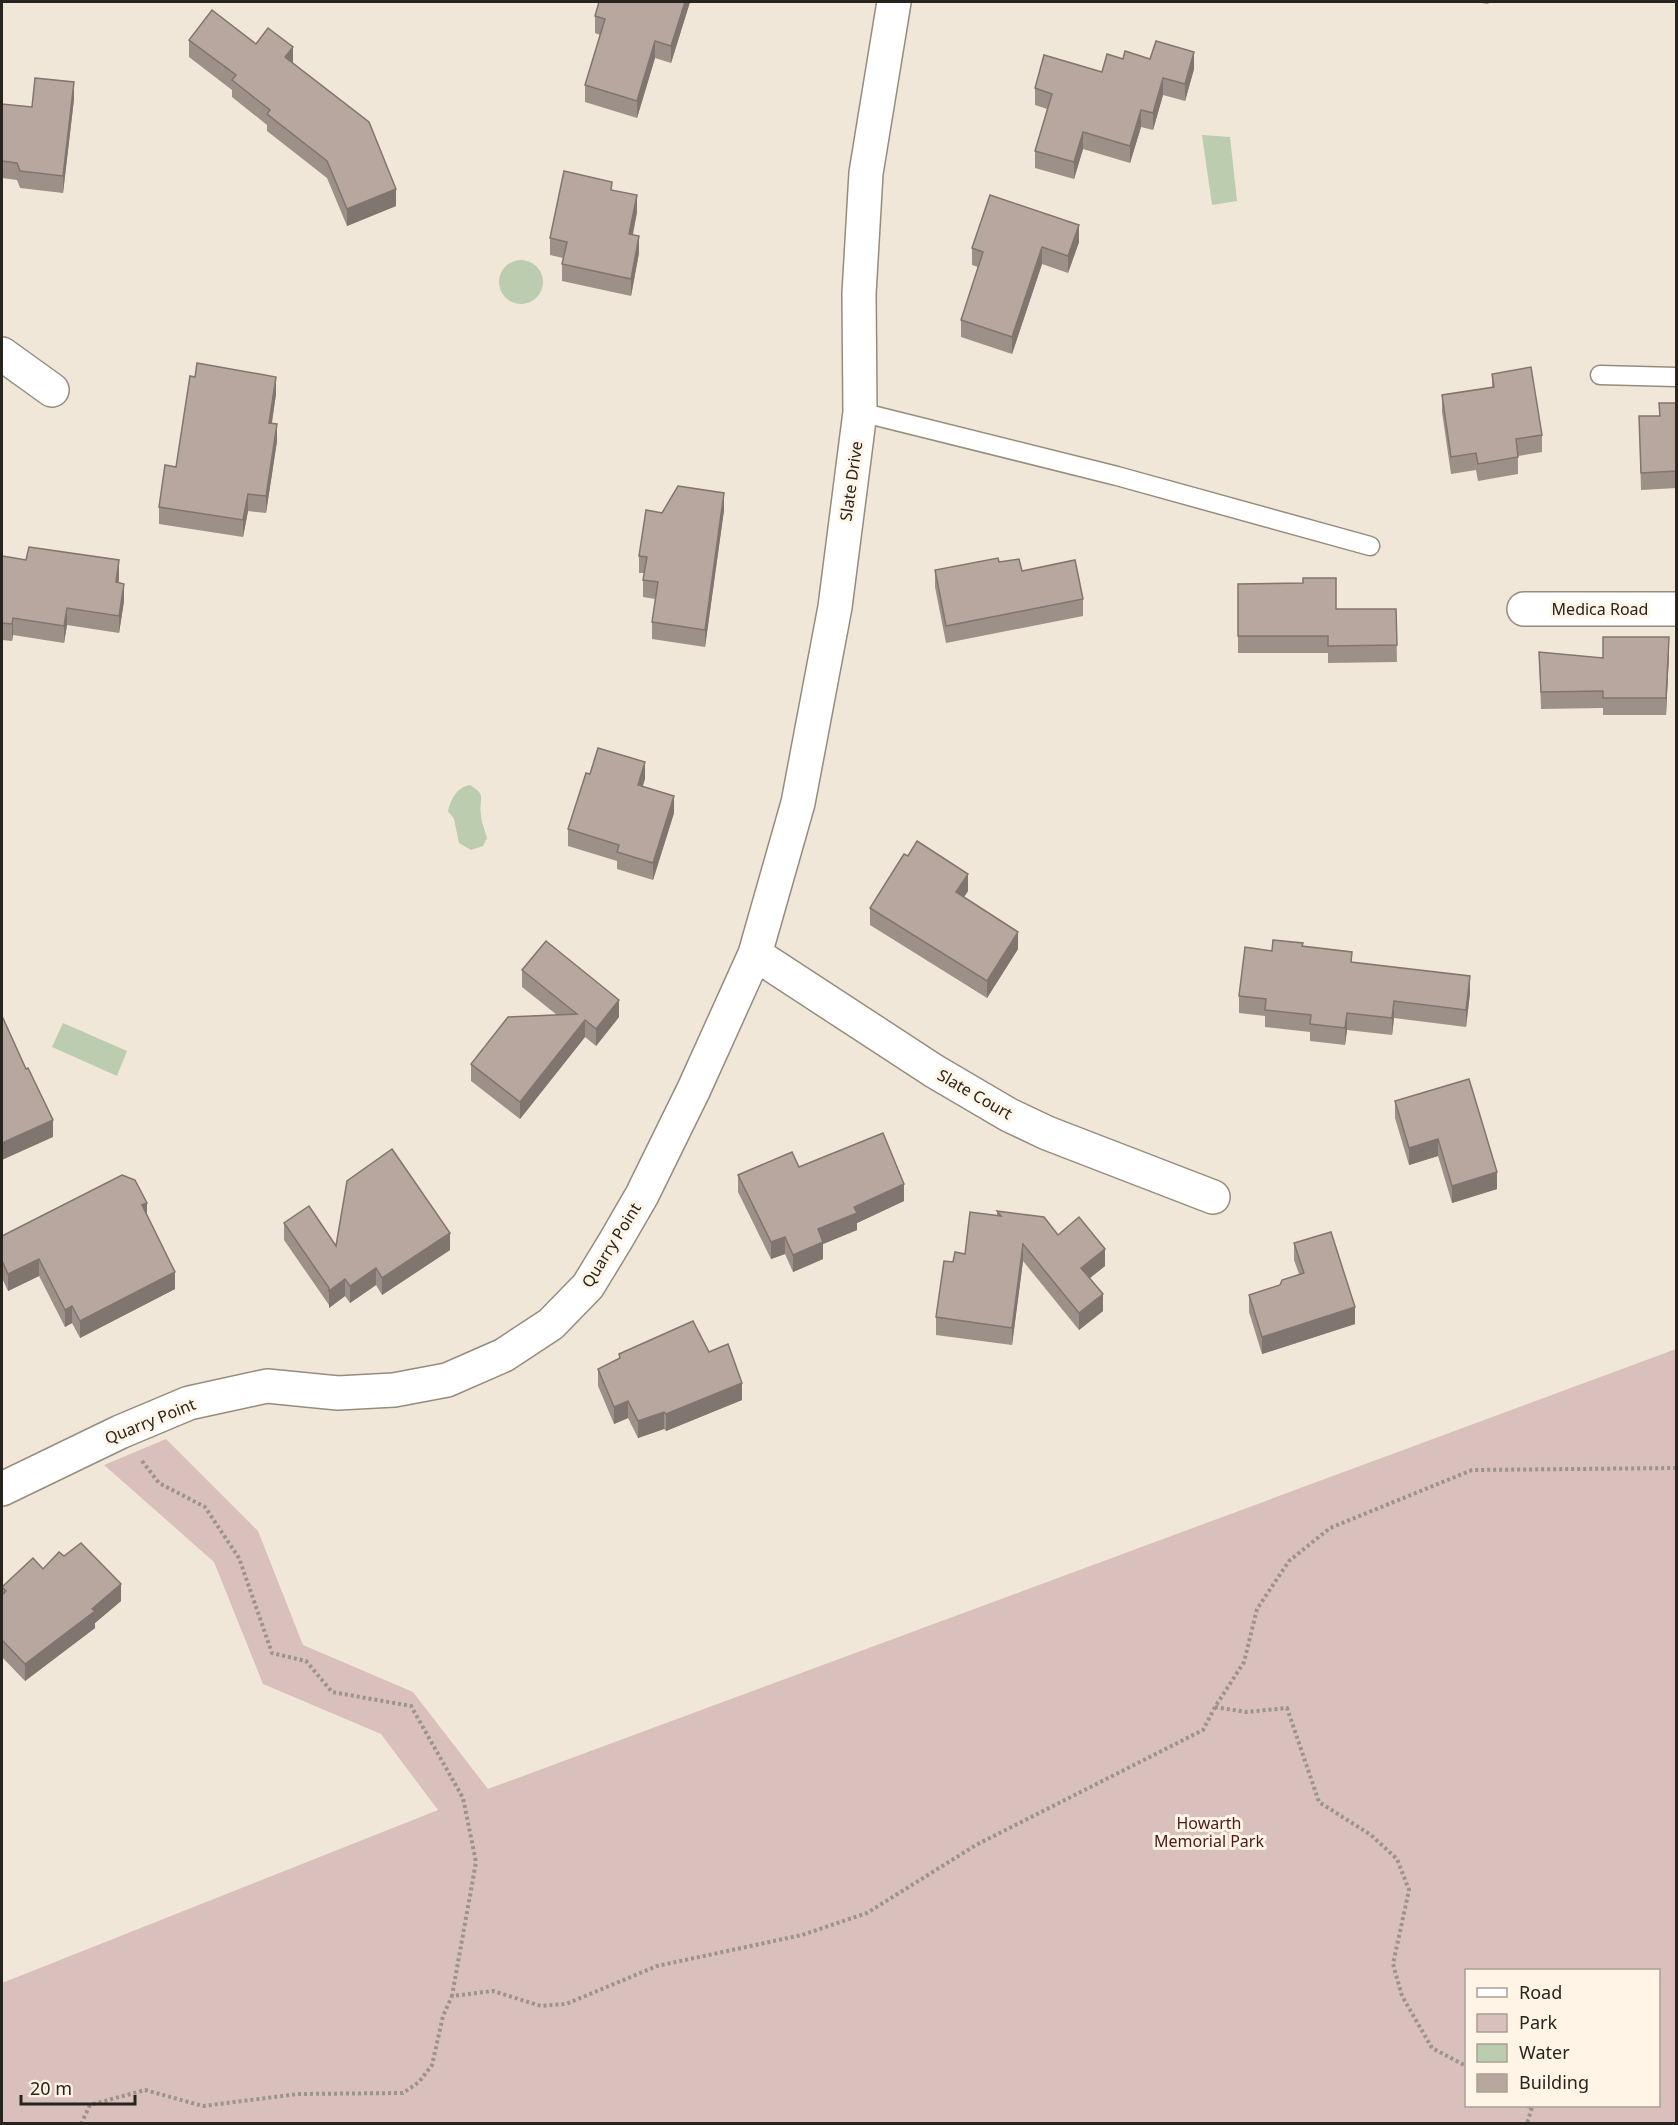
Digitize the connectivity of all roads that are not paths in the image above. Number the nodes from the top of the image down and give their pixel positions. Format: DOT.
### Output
graph roads {
  1 [pos="894,2"];
  2 [pos="2,354"];
  3 [pos="1600,375"];
  4 [pos="1677,377"];
  5 [pos="52,390"];
  6 [pos="860,412"];
  7 [pos="1370,546"];
  8 [pos="1524,609"];
  9 [pos="1677,609"];
  10 [pos="755,954"];
  11 [pos="1213,1197"];
  12 [pos="4,1480"];
  1 -- 6 [label="street, Slate Drive"];
  2 -- 5 [label="street"];
  3 -- 4 [label="lane"];
  6 -- 7 [label="lane"];
  6 -- 10 [label="street, Slate Drive"];
  8 -- 9 [label="street, Medica Road"];
  10 -- 11 [label="street, Slate Court"];
  10 -- 12 [label="street, Quarry Point"];
}
